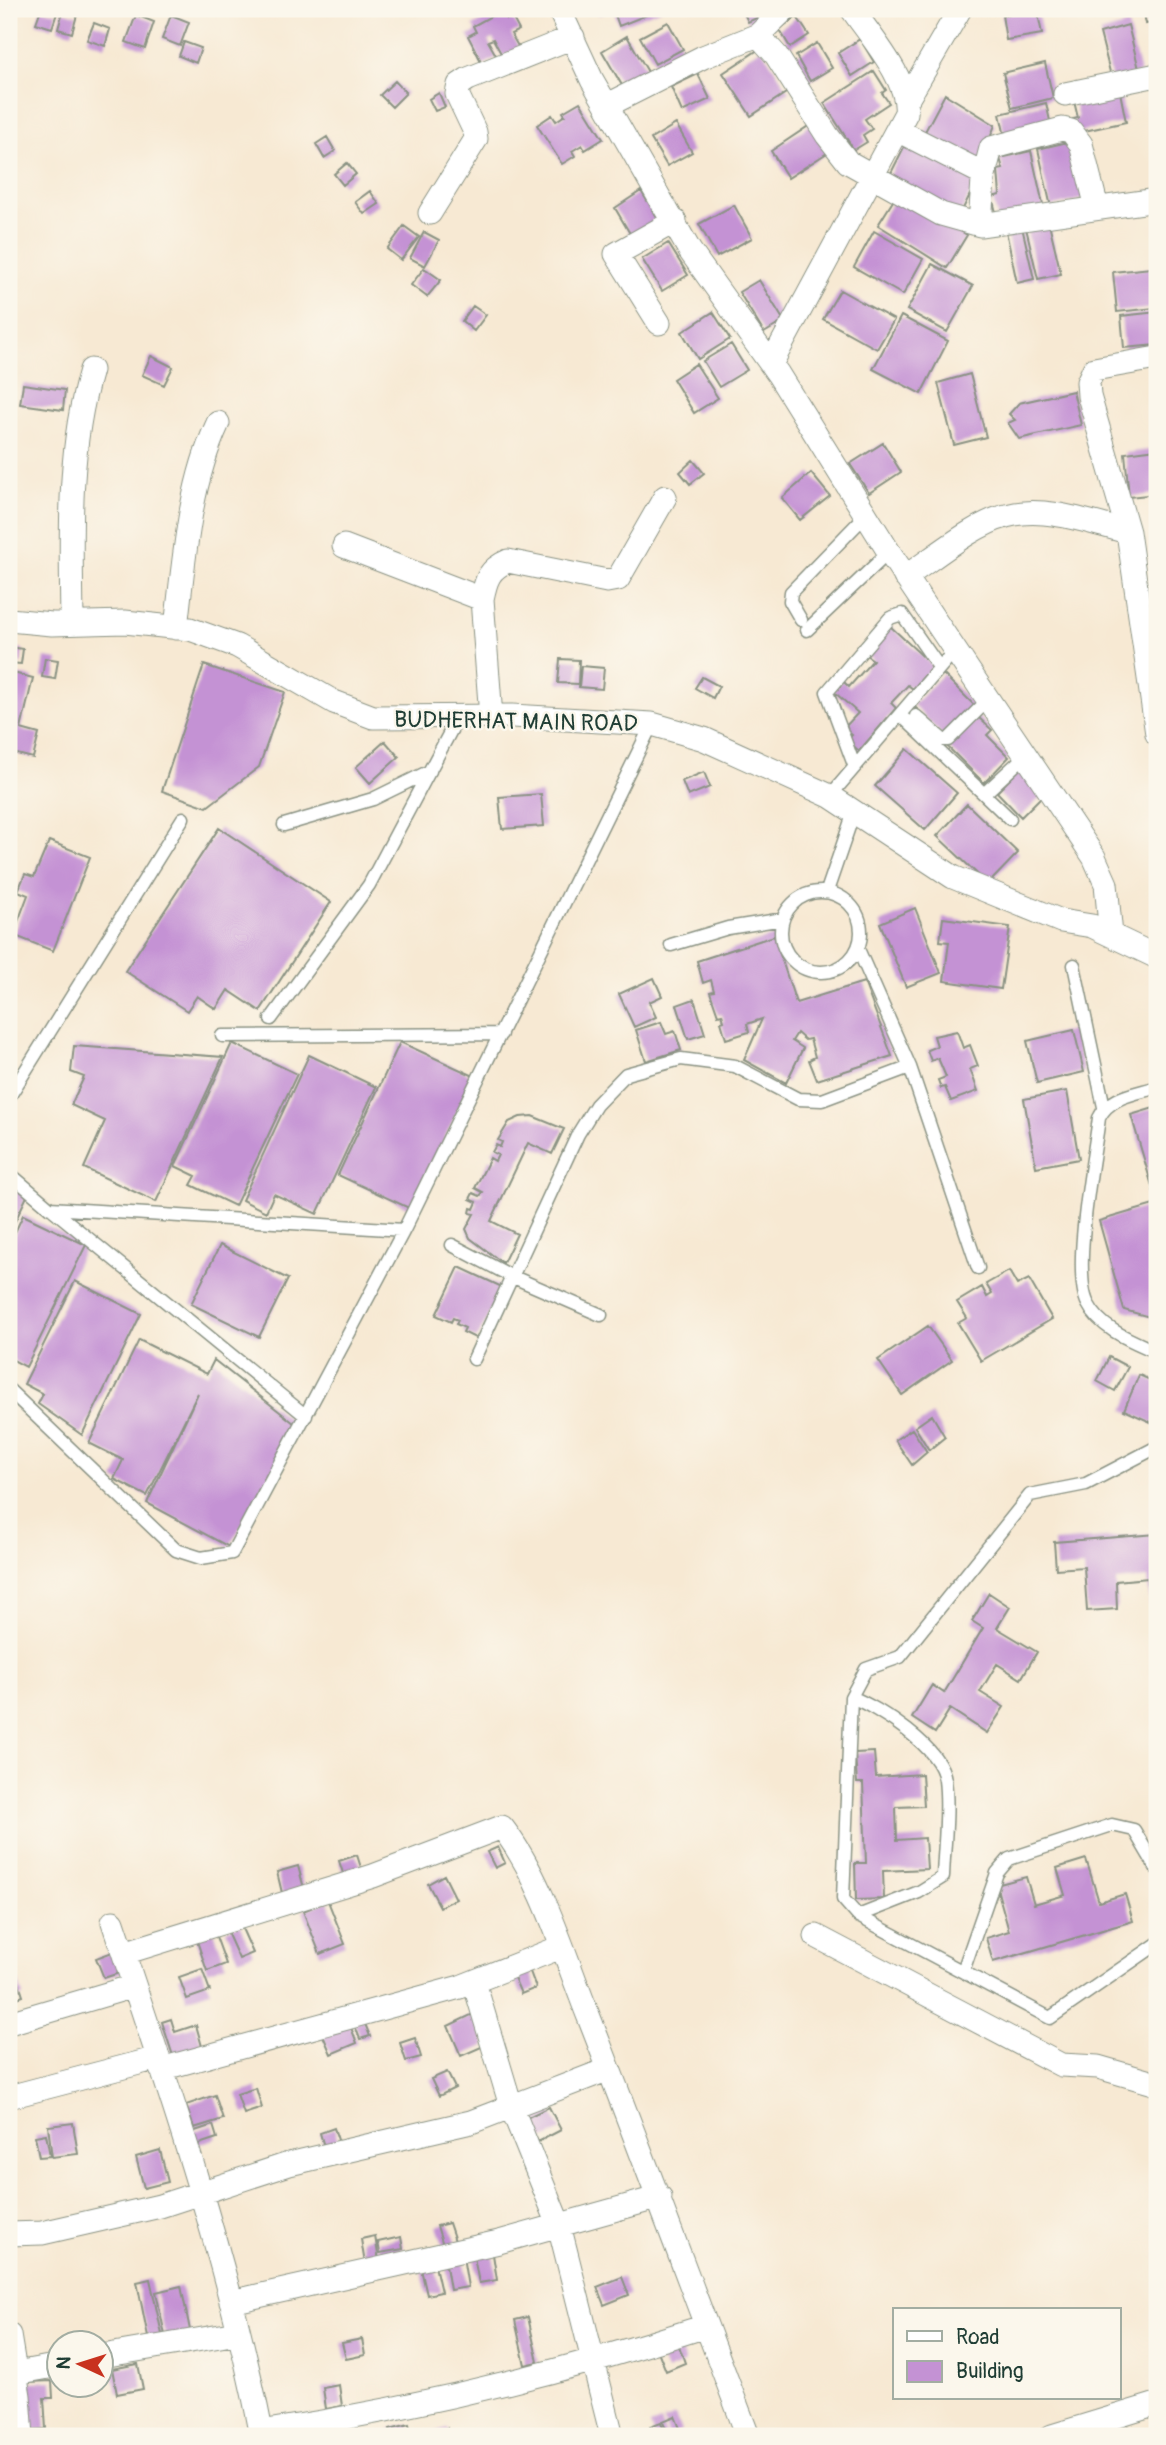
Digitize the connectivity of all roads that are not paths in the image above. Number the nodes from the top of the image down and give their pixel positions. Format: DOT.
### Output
graph roads {
  1 [pos="559,9"];
  2 [pos="785,9"];
  3 [pos="852,9"];
  4 [pos="960,9"];
  5 [pos="758,35"];
  6 [pos="573,37"];
  7 [pos="1157,75"];
  8 [pos="1065,94"];
  9 [pos="907,100"];
  10 [pos="608,105"];
  11 [pos="897,130"];
  12 [pos="984,174"];
  13 [pos="872,177"];
  14 [pos="1157,200"];
  15 [pos="1097,208"];
  16 [pos="430,213"];
  17 [pos="675,221"];
  18 [pos="980,225"];
  19 [pos="659,323"];
  20 [pos="1157,358"];
  21 [pos="771,364"];
  22 [pos="92,370"];
  23 [pos="218,423"];
  24 [pos="665,497"];
  25 [pos="866,515"];
  26 [pos="1128,532"];
  27 [pos="344,546"];
  28 [pos="889,552"];
  29 [pos="905,577"];
  30 [pos="482,599"];
  31 [pos="178,617"];
  32 [pos="9,620"];
  33 [pos="72,623"];
  34 [pos="947,659"];
  35 [pos="988,700"];
  36 [pos="491,717"];
  37 [pos="457,719"];
  38 [pos="652,724"];
  39 [pos="1157,734"];
  40 [pos="1026,755"];
  41 [pos="853,765"];
  42 [pos="430,771"];
  43 [pos="984,793"];
  44 [pos="830,796"];
  45 [pos="854,812"];
  46 [pos="183,818"];
  47 [pos="1010,819"];
  48 [pos="284,825"];
  49 [pos="827,891"];
  50 [pos="783,919"];
  51 [pos="1111,935"];
  52 [pos="671,945"];
  53 [pos="858,948"];
  54 [pos="1157,957"];
  55 [pos="1074,965"];
  56 [pos="271,1019"];
  57 [pos="501,1034"];
  58 [pos="222,1036"];
  59 [pos="909,1067"];
  60 [pos="1157,1087"];
  61 [pos="9,1097"];
  62 [pos="1104,1107"];
  63 [pos="9,1173"];
  64 [pos="50,1208"];
  65 [pos="404,1230"];
  66 [pos="452,1245"];
  67 [pos="978,1268"];
  68 [pos="510,1276"];
  69 [pos="601,1315"];
  70 [pos="1157,1352"];
  71 [pos="474,1359"];
  72 [pos="9,1390"];
  73 [pos="306,1416"];
  74 [pos="1157,1447"];
  75 [pos="851,1697"];
  76 [pos="1157,1813"];
  77 [pos="1157,1825"];
  78 [pos="1157,1869"];
  79 [pos="858,1916"];
  80 [pos="113,1922"];
  81 [pos="816,1937"];
  82 [pos="1157,1944"];
  83 [pos="561,1947"];
  84 [pos="124,1953"];
  85 [pos="963,1971"];
  86 [pos="474,1982"];
  87 [pos="134,1986"];
  88 [pos="9,2023"];
  89 [pos="160,2063"];
  90 [pos="609,2069"];
  91 [pos="1157,2084"];
  92 [pos="9,2097"];
  93 [pos="511,2106"];
  94 [pos="201,2193"];
  95 [pos="660,2197"];
  96 [pos="559,2225"];
  97 [pos="9,2234"];
  98 [pos="231,2302"];
  99 [pos="706,2326"];
  100 [pos="238,2333"];
  101 [pos="9,2335"];
  102 [pos="116,2354"];
  103 [pos="594,2362"];
  104 [pos="46,2368"];
  105 [pos="16,2373"];
  106 [pos="1157,2404"];
  107 [pos="262,2434"];
  108 [pos="22,2436"];
  109 [pos="612,2436"];
  110 [pos="748,2436"];
  111 [pos="1052,2436"];
  1 -- 6 [label="street"];
  2 -- 5 [label="street"];
  3 -- 9 [label="street"];
  4 -- 9 [label="street"];
  5 -- 10 [label="street"];
  5 -- 13 [label="street"];
  6 -- 10 [label="street"];
  6 -- 16 [label="street"];
  7 -- 8 [label="street"];
  9 -- 11 [label="street"];
  10 -- 17 [label="street"];
  11 -- 12 [label="street"];
  11 -- 13 [label="street"];
  12 -- 15 [label="street"];
  12 -- 18 [label="street"];
  13 -- 18 [label="street"];
  13 -- 21 [label="street"];
  14 -- 15 [label="street"];
  15 -- 18 [label="street"];
  17 -- 19 [label="street"];
  17 -- 21 [label="street"];
  20 -- 26 [label="street"];
  21 -- 25 [label="street"];
  22 -- 33 [label="street"];
  23 -- 31 [label="street"];
  24 -- 30 [label="street"];
  25 -- 28 [label="street"];
  25 -- 28 [label="lane"];
  26 -- 29 [label="street"];
  26 -- 39 [label="street"];
  27 -- 30 [label="street"];
  28 -- 29 [label="street"];
  29 -- 34 [label="street"];
  30 -- 36 [label="street"];
  31 -- 33 [label="street, BUDHERHAT MAIN ROAD"];
  31 -- 37 [label="street, BUDHERHAT MAIN ROAD"];
  32 -- 33 [label="street, BUDHERHAT MAIN ROAD"];
  34 -- 35 [label="street"];
  34 -- 41 [label="lane"];
  34 -- 41 [label="lane"];
  35 -- 40 [label="street"];
  35 -- 43 [label="lane"];
  36 -- 37 [label="street, BUDHERHAT MAIN ROAD"];
  36 -- 38 [label="street, BUDHERHAT MAIN ROAD"];
  37 -- 42 [label="lane"];
  38 -- 44 [label="street, BUDHERHAT MAIN ROAD"];
  38 -- 57 [label="lane"];
  40 -- 43 [label="lane"];
  40 -- 51 [label="street"];
  41 -- 44 [label="lane"];
  42 -- 48 [label="lane"];
  42 -- 56 [label="lane"];
  43 -- 47 [label="lane"];
  44 -- 45 [label="street, BUDHERHAT MAIN ROAD"];
  45 -- 49 [label="lane"];
  45 -- 51 [label="street, BUDHERHAT MAIN ROAD"];
  46 -- 61 [label="lane"];
  49 -- 50 [label="lane"];
  49 -- 53 [label="lane"];
  50 -- 52 [label="lane"];
  50 -- 53 [label="lane"];
  51 -- 54 [label="street, BUDHERHAT MAIN ROAD"];
  53 -- 59 [label="lane"];
  55 -- 62 [label="lane"];
  57 -- 58 [label="lane"];
  57 -- 65 [label="lane"];
  59 -- 67 [label="lane"];
  59 -- 68 [label="lane"];
  60 -- 62 [label="lane"];
  62 -- 70 [label="lane"];
  63 -- 64 [label="lane"];
  64 -- 65 [label="lane"];
  64 -- 73 [label="lane"];
  65 -- 73 [label="lane"];
  66 -- 68 [label="lane"];
  68 -- 69 [label="lane"];
  68 -- 71 [label="lane"];
  72 -- 73 [label="lane"];
  74 -- 75 [label="lane"];
  75 -- 79 [label="lane"];
  75 -- 79 [label="lane"];
  76 -- 77 [label="lane"];
  78 -- 85 [label="lane"];
  79 -- 85 [label="lane"];
  80 -- 84 [label="street"];
  81 -- 91 [label="street"];
  82 -- 85 [label="lane"];
  83 -- 84 [label="street"];
  83 -- 86 [label="street"];
  83 -- 90 [label="street"];
  84 -- 87 [label="street"];
  86 -- 89 [label="street"];
  86 -- 93 [label="street"];
  87 -- 88 [label="street"];
  87 -- 89 [label="street"];
  89 -- 92 [label="street"];
  89 -- 94 [label="street"];
  90 -- 93 [label="street"];
  90 -- 95 [label="street"];
  93 -- 94 [label="street"];
  93 -- 96 [label="street"];
  94 -- 97 [label="street"];
  94 -- 98 [label="street"];
  95 -- 96 [label="street"];
  95 -- 99 [label="street"];
  96 -- 98 [label="street"];
  96 -- 103 [label="street"];
  98 -- 100 [label="street"];
  99 -- 103 [label="street"];
  99 -- 110 [label="street"];
  100 -- 102 [label="street"];
  100 -- 107 [label="street"];
  101 -- 105 [label="street"];
  103 -- 107 [label="street"];
  103 -- 109 [label="street"];
  104 -- 105 [label="street"];
  105 -- 108 [label="street"];
  106 -- 111 [label="street"];
}
